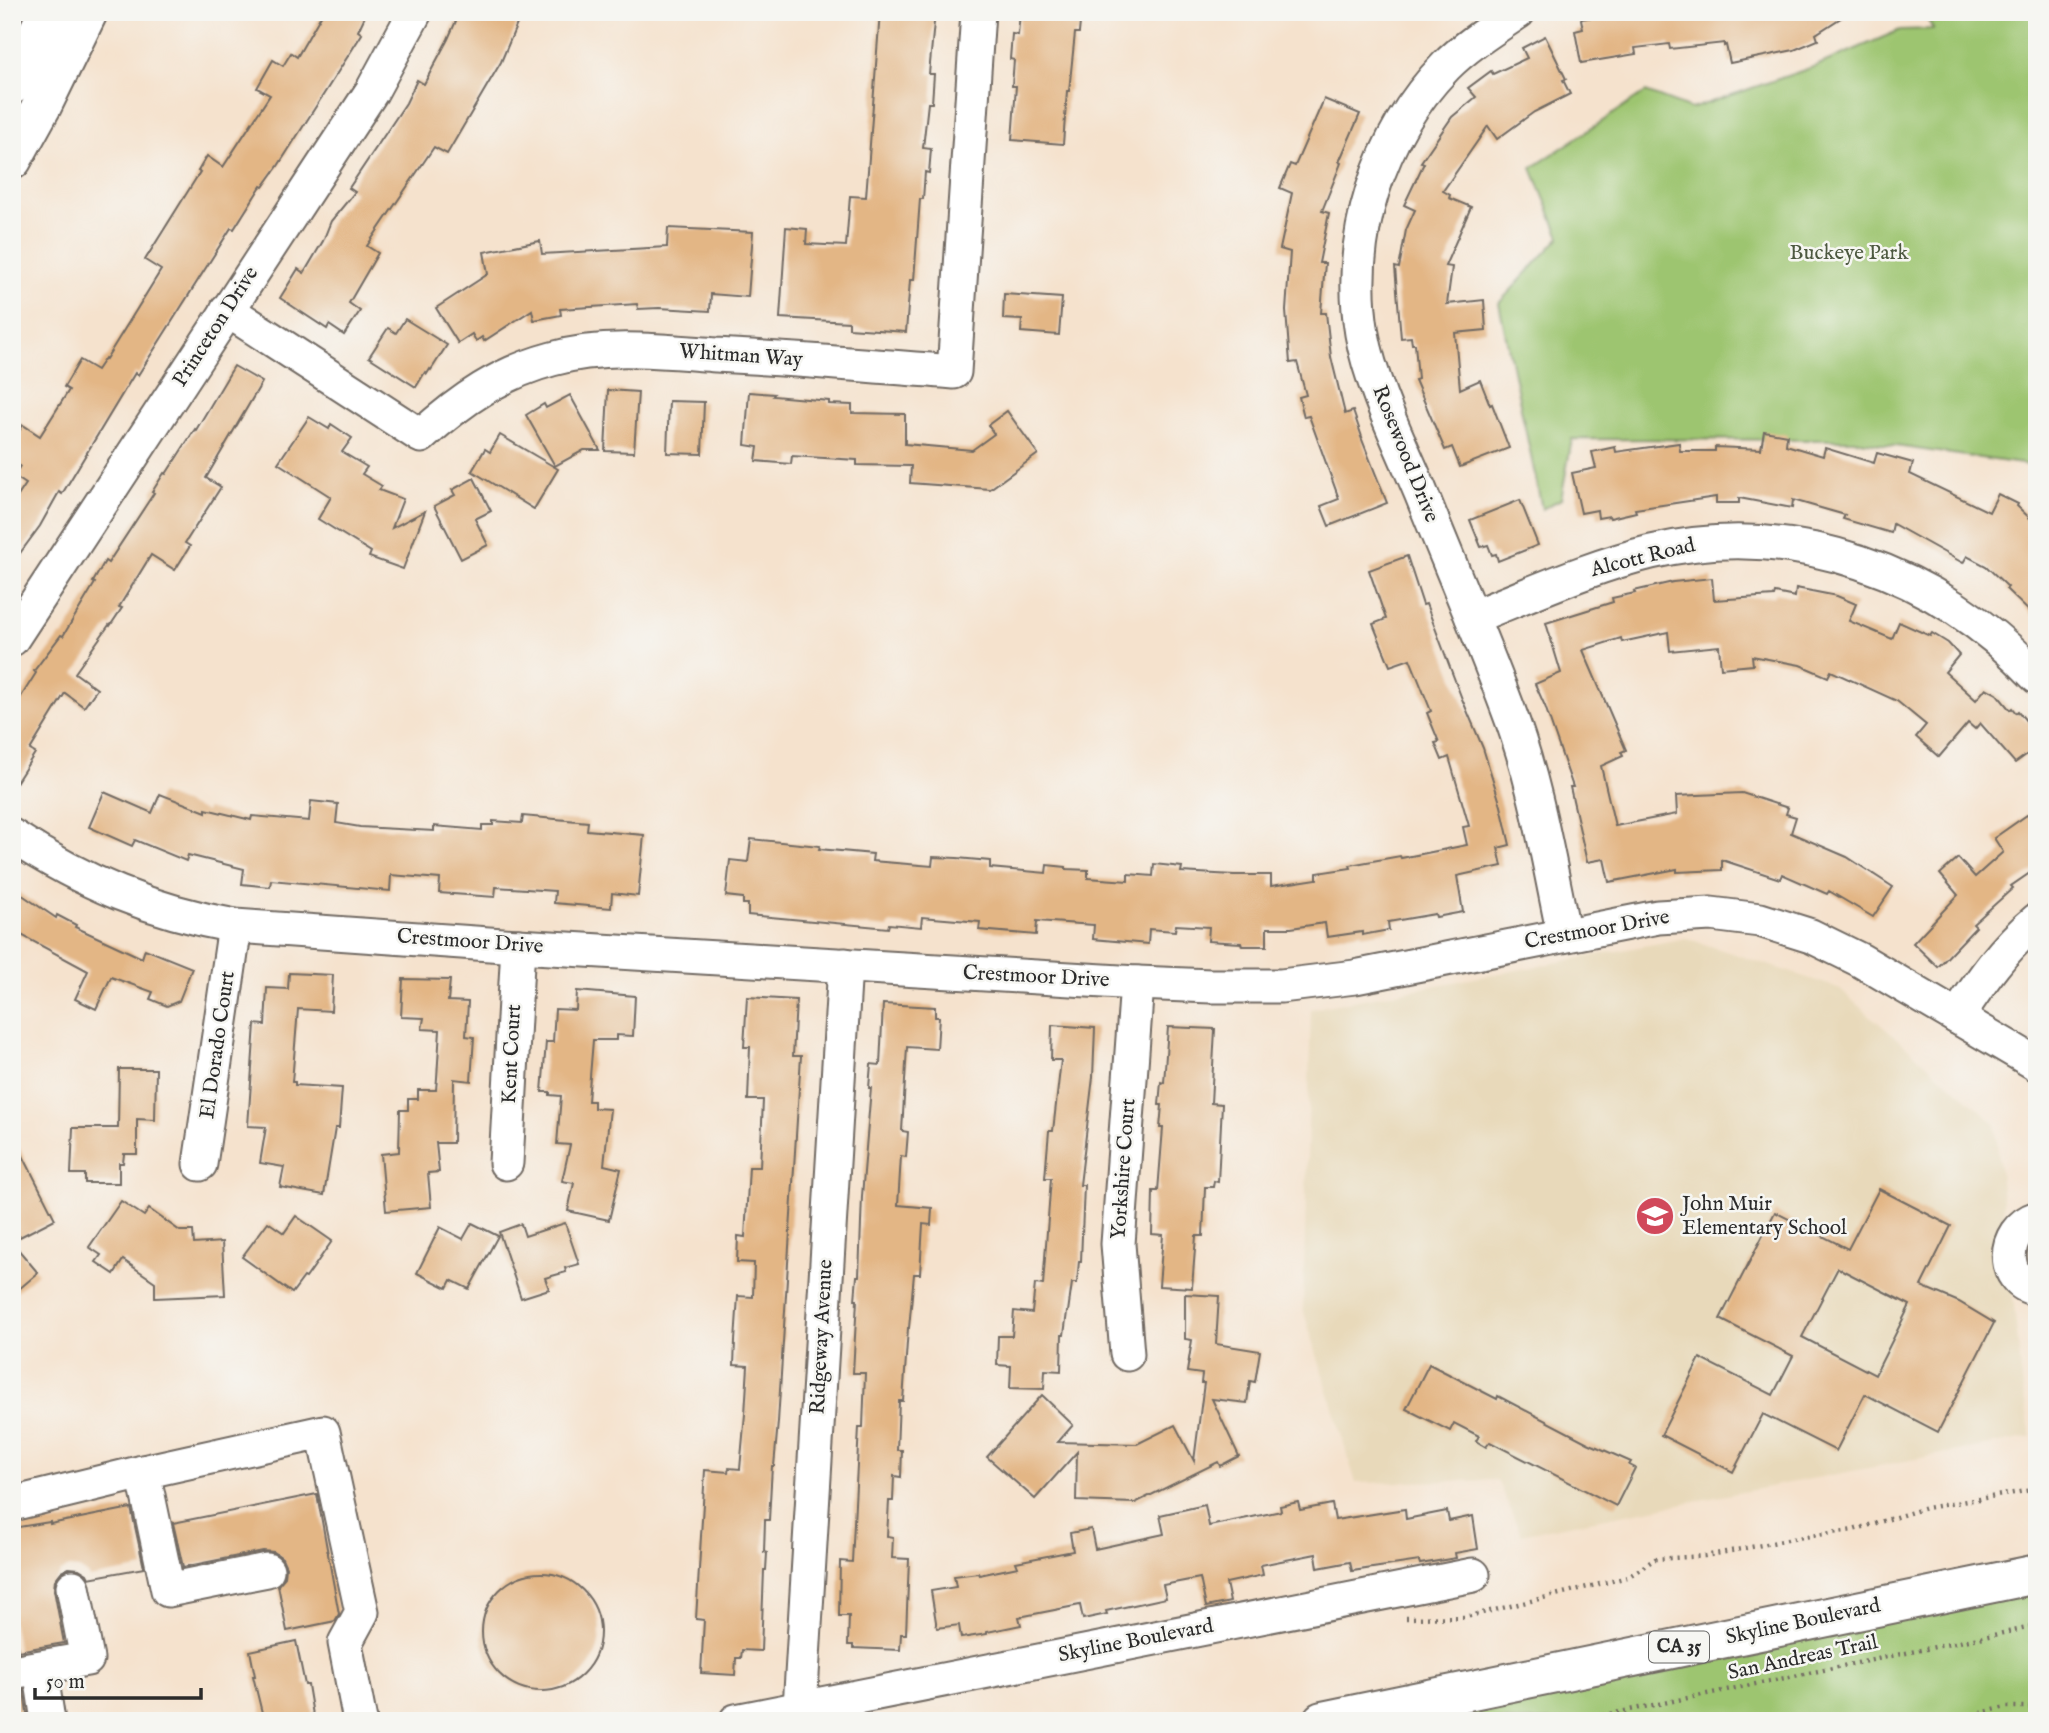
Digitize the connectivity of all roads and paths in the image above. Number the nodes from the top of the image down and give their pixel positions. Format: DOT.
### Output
graph roads {
  1 [pos="48,12"];
  2 [pos="88,12"];
  3 [pos="415,12"];
  4 [pos="978,12"];
  5 [pos="1518,12"];
  6 [pos="12,85"];
  7 [pos="12,160"];
  8 [pos="228,310"];
  9 [pos="1472,617"];
  10 [pos="12,639"];
  11 [pos="2037,677"];
  12 [pos="12,836"];
  13 [pos="2037,920"];
  14 [pos="235,926"];
  15 [pos="1564,935"];
  16 [pos="518,946"];
  17 [pos="845,965"];
  18 [pos="1137,983"];
  19 [pos="1957,1017"];
  20 [pos="2037,1064"];
  21 [pos="506,1163"];
  22 [pos="201,1164"];
  23 [pos="2037,1218"];
  24 [pos="2037,1289"];
  25 [pos="1127,1354"];
  26 [pos="143,1472"];
  27 [pos="2037,1489"];
  28 [pos="12,1504"];
  29 [pos="267,1570"];
  30 [pos="2037,1574"];
  31 [pos="1473,1575"];
  32 [pos="73,1587"];
  33 [pos="1404,1618"];
  34 [pos="2037,1626"];
  35 [pos="26,1670"];
  36 [pos="2037,1707"];
  37 [pos="800,1708"];
  38 [pos="48,1721"];
  39 [pos="360,1721"];
  40 [pos="736,1721"];
  41 [pos="1322,1721"];
  42 [pos="1576,1721"];
  43 [pos="1946,1721"];
  1 -- 6 [label="main road"];
  2 -- 7 [label="main road"];
  3 -- 8 [label="street, Princeton Drive"];
  4 -- 8 [label="street, Whitman Way"];
  5 -- 9 [label="street, Rosewood Drive"];
  8 -- 10 [label="street, Princeton Drive"];
  9 -- 11 [label="street, Alcott Road"];
  9 -- 15 [label="street, Rosewood Drive"];
  12 -- 14 [label="street, Crestmoor Drive"];
  13 -- 19 [label="street"];
  14 -- 16 [label="street, Crestmoor Drive"];
  14 -- 22 [label="street, El Dorado Court"];
  15 -- 18 [label="street, Crestmoor Drive"];
  15 -- 19 [label="street, Crestmoor Drive"];
  16 -- 17 [label="street, Crestmoor Drive"];
  16 -- 21 [label="street, Kent Court"];
  17 -- 18 [label="street, Crestmoor Drive"];
  17 -- 37 [label="street, Ridgeway Avenue"];
  18 -- 25 [label="street, Yorkshire Court"];
  19 -- 20 [label="street, Crestmoor Drive"];
  23 -- 24 [label="street"];
  26 -- 28 [label="street"];
  26 -- 29 [label="street"];
  26 -- 39 [label="street"];
  27 -- 33 [label="path"];
  30 -- 41 [label="main road, Skyline Boulevard / CA 35"];
  31 -- 37 [label="street, Skyline Boulevard"];
  32 -- 35 [label="street"];
  34 -- 42 [label="path, San Andreas Trail"];
  35 -- 38 [label="street"];
  36 -- 43 [label="path"];
  37 -- 40 [label="street, Skyline Boulevard"];
}
